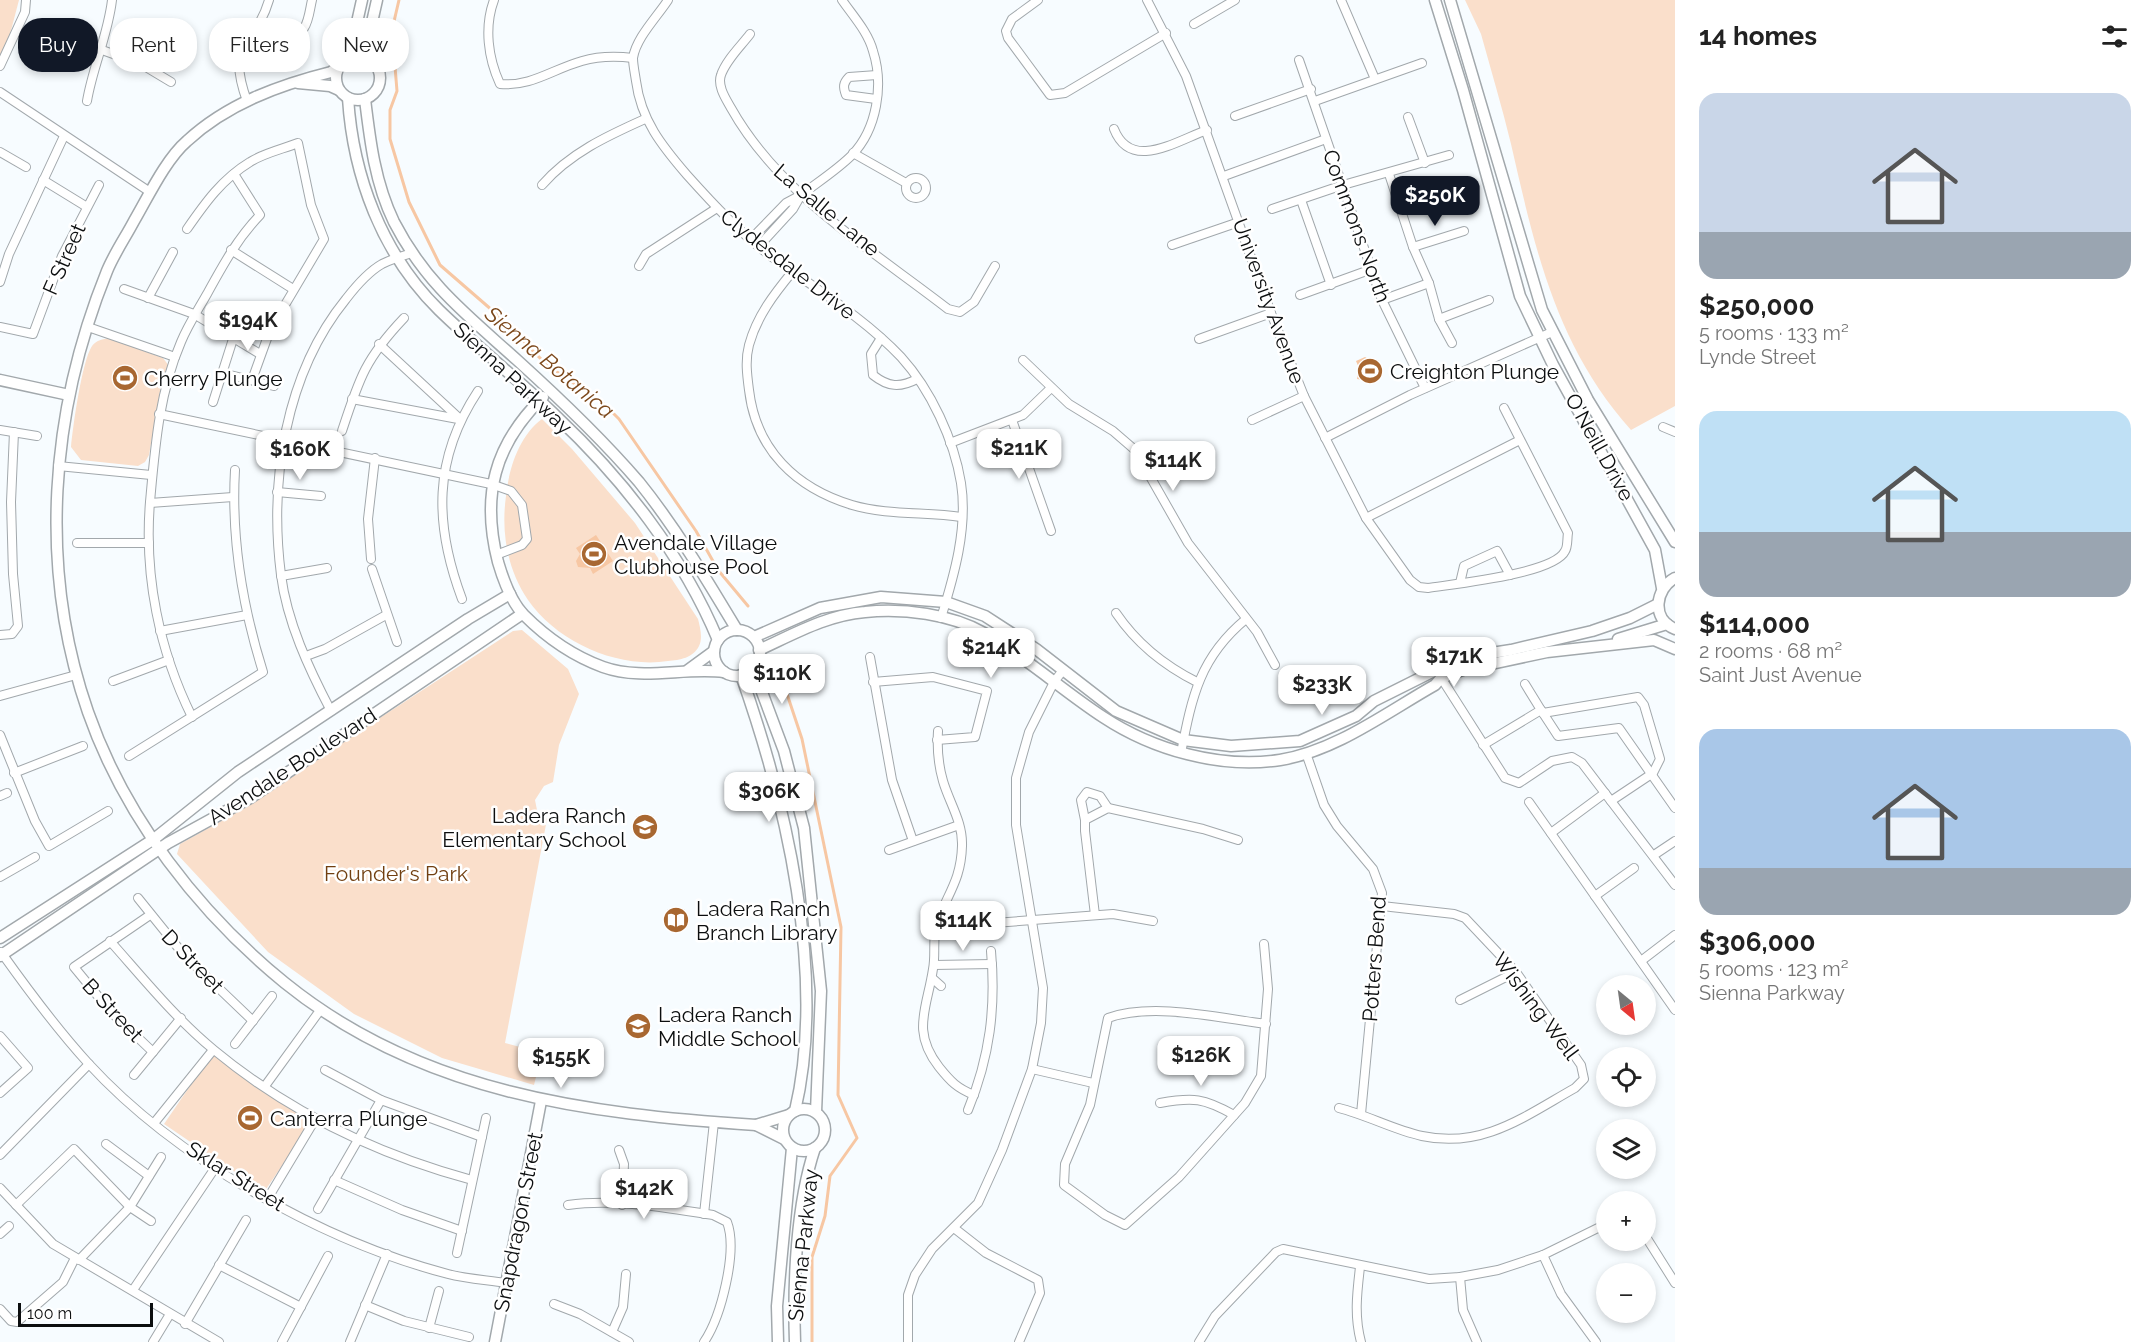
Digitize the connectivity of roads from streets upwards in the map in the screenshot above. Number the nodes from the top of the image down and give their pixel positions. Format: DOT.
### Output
graph roads {
  1 [pos="26,0"];
  2 [pos="112,0"];
  3 [pos="268,0"];
  4 [pos="312,0"];
  5 [pos="362,0"];
  6 [pos="377,0"];
  7 [pos="494,0"];
  8 [pos="668,0"];
  9 [pos="842,0"];
  10 [pos="1038,0"];
  11 [pos="1147,0"];
  12 [pos="1235,0"];
  13 [pos="1341,0"];
  14 [pos="1435,0"];
  15 [pos="1450,0"];
  16 [pos="260,18"];
  17 [pos="307,18"];
  18 [pos="358,18"];
  19 [pos="373,18"];
  20 [pos="1194,24"];
  21 [pos="1166,33"];
  22 [pos="750,34"];
  23 [pos="102,50"];
  24 [pos="633,58"];
  25 [pos="1299,60"];
  26 [pos="1422,63"];
  27 [pos="0,66"];
  28 [pos="240,72"];
  29 [pos="331,72"];
  30 [pos="338,72"];
  31 [pos="378,72"];
  32 [pos="877,75"];
  33 [pos="1375,79"];
  34 [pos="171,82"];
  35 [pos="298,83"];
  36 [pos="1311,89"];
  37 [pos="339,90"];
  38 [pos="0,92"];
  39 [pos="348,98"];
  40 [pos="366,99"];
  41 [pos="876,99"];
  42 [pos="87,101"];
  43 [pos="248,101"];
  44 [pos="1315,101"];
  45 [pos="1235,116"];
  46 [pos="1408,117"];
  47 [pos="645,118"];
  48 [pos="1114,129"];
  49 [pos="1207,130"];
  50 [pos="64,136"];
  51 [pos="1326,139"];
  52 [pos="853,153"];
  53 [pos="2,154"];
  54 [pos="1449,155"];
  55 [pos="1425,162"];
  56 [pos="0,165"];
  57 [pos="26,167"];
  58 [pos="234,174"];
  59 [pos="1389,174"];
  60 [pos="1224,176"];
  61 [pos="43,180"];
  62 [pos="906,183"];
  63 [pos="542,185"];
  64 [pos="1343,185"];
  65 [pos="99,186"];
  66 [pos="150,192"];
  67 [pos="801,195"];
  68 [pos="1301,200"];
  69 [pos="87,207"];
  70 [pos="717,208"];
  71 [pos="1272,209"];
  72 [pos="1239,222"];
  73 [pos="187,229"];
  74 [pos="1464,231"];
  75 [pos="751,239"];
  76 [pos="1172,245"];
  77 [pos="759,246"];
  78 [pos="1413,247"];
  79 [pos="231,250"];
  80 [pos="173,252"];
  81 [pos="412,253"];
  82 [pos="399,258"];
  83 [pos="639,266"];
  84 [pos="995,266"];
  85 [pos="1372,269"];
  86 [pos="793,271"];
  87 [pos="0,282"];
  88 [pos="1429,283"];
  89 [pos="1331,285"];
  90 [pos="124,289"];
  91 [pos="293,289"];
  92 [pos="1300,295"];
  93 [pos="148,298"];
  94 [pos="1382,300"];
  95 [pos="1489,300"];
  96 [pos="1271,313"];
  97 [pos="194,314"];
  98 [pos="279,315"];
  99 [pos="404,318"];
  100 [pos="1439,319"];
  101 [pos="0,327"];
  102 [pos="88,327"];
  103 [pos="1552,332"];
  104 [pos="269,333"];
  105 [pos="881,338"];
  106 [pos="1539,338"];
  107 [pos="233,339"];
  108 [pos="1199,339"];
  109 [pos="1452,343"];
  110 [pos="379,344"];
  111 [pos="260,354"];
  112 [pos="175,357"];
  113 [pos="1023,360"];
  114 [pos="222,373"];
  115 [pos="917,379"];
  116 [pos="0,380"];
  117 [pos="252,380"];
  118 [pos="274,386"];
  119 [pos="1051,388"];
  120 [pos="1425,388"];
  121 [pos="550,390"];
  122 [pos="478,391"];
  123 [pos="69,395"];
  124 [pos="1304,396"];
  125 [pos="352,399"];
  126 [pos="539,401"];
  127 [pos="213,402"];
  128 [pos="1504,408"];
  129 [pos="159,414"];
  130 [pos="460,419"];
  131 [pos="1012,420"];
  132 [pos="1252,420"];
  133 [pos="1663,427"];
  134 [pos="0,430"];
  135 [pos="342,431"];
  136 [pos="14,432"];
  137 [pos="1675,432"];
  138 [pos="37,436"];
  139 [pos="284,438"];
  140 [pos="1325,438"];
  141 [pos="1520,440"];
  142 [pos="950,443"];
  143 [pos="375,458"];
  144 [pos="58,466"];
  145 [pos="235,470"];
  146 [pos="444,473"];
  147 [pos="151,475"];
  148 [pos="491,484"];
  149 [pos="278,492"];
  150 [pos="233,496"];
  151 [pos="321,496"];
  152 [pos="150,503"];
  153 [pos="961,517"];
  154 [pos="1366,518"];
  155 [pos="1051,531"];
  156 [pos="1675,542"];
  157 [pos="77,543"];
  158 [pos="149,543"];
  159 [pos="496,555"];
  160 [pos="371,559"];
  161 [pos="327,568"];
  162 [pos="372,569"];
  163 [pos="1510,575"];
  164 [pos="281,576"];
  165 [pos="1675,578"];
  166 [pos="1460,583"];
  167 [pos="1662,588"];
  168 [pos="510,594"];
  169 [pos="462,599"];
  170 [pos="946,602"];
  171 [pos="1658,604"];
  172 [pos="1116,613"];
  173 [pos="522,614"];
  174 [pos="247,615"];
  175 [pos="386,615"];
  176 [pos="941,618"];
  177 [pos="1246,619"];
  178 [pos="1671,626"];
  179 [pos="737,630"];
  180 [pos="160,631"];
  181 [pos="0,635"];
  182 [pos="754,637"];
  183 [pos="718,640"];
  184 [pos="397,642"];
  185 [pos="1612,643"];
  186 [pos="1675,649"];
  187 [pos="759,650"];
  188 [pos="714,651"];
  189 [pos="306,656"];
  190 [pos="870,657"];
  191 [pos="170,660"];
  192 [pos="1275,665"];
  193 [pos="753,668"];
  194 [pos="688,670"];
  195 [pos="1063,670"];
  196 [pos="724,672"];
  197 [pos="1438,673"];
  198 [pos="76,675"];
  199 [pos="741,675"];
  200 [pos="113,681"];
  201 [pos="873,682"];
  202 [pos="1054,682"];
  203 [pos="1197,682"];
  204 [pos="1525,684"];
  205 [pos="0,696"];
  206 [pos="331,711"];
  207 [pos="1542,712"];
  208 [pos="192,717"];
  209 [pos="0,735"];
  210 [pos="1183,740"];
  211 [pos="1300,741"];
  212 [pos="1484,745"];
  213 [pos="83,746"];
  214 [pos="1180,753"];
  215 [pos="1306,753"];
  216 [pos="129,756"];
  217 [pos="14,773"];
  218 [pos="1653,773"];
  219 [pos="1605,793"];
  220 [pos="1611,801"];
  221 [pos="1529,802"];
  222 [pos="1108,808"];
  223 [pos="1675,808"];
  224 [pos="108,811"];
  225 [pos="1085,820"];
  226 [pos="959,825"];
  227 [pos="1551,833"];
  228 [pos="1238,840"];
  229 [pos="913,841"];
  230 [pos="1675,841"];
  231 [pos="157,844"];
  232 [pos="889,850"];
  233 [pos="1654,855"];
  234 [pos="35,857"];
  235 [pos="1634,868"];
  236 [pos="0,877"];
  237 [pos="1675,885"];
  238 [pos="1595,896"];
  239 [pos="138,898"];
  240 [pos="1382,906"];
  241 [pos="943,911"];
  242 [pos="150,915"];
  243 [pos="1095,915"];
  244 [pos="1032,920"];
  245 [pos="1153,921"];
  246 [pos="1675,936"];
  247 [pos="0,938"];
  248 [pos="110,941"];
  249 [pos="1264,944"];
  250 [pos="991,951"];
  251 [pos="1,954"];
  252 [pos="1641,961"];
  253 [pos="992,964"];
  254 [pos="934,965"];
  255 [pos="1516,972"];
  256 [pos="932,978"];
  257 [pos="941,986"];
  258 [pos="272,996"];
  259 [pos="1460,1000"];
  260 [pos="321,1009"];
  261 [pos="1675,1010"];
  262 [pos="181,1018"];
  263 [pos="253,1021"];
  264 [pos="1266,1024"];
  265 [pos="0,1036"];
  266 [pos="235,1044"];
  267 [pos="213,1050"];
  268 [pos="153,1052"];
  269 [pos="89,1064"];
  270 [pos="1032,1069"];
  271 [pos="325,1070"];
  272 [pos="134,1075"];
  273 [pos="1093,1083"];
  274 [pos="265,1086"];
  275 [pos="0,1093"];
  276 [pos="974,1095"];
  277 [pos="381,1100"];
  278 [pos="541,1101"];
  279 [pos="1160,1103"];
  280 [pos="1339,1107"];
  281 [pos="968,1110"];
  282 [pos="792,1113"];
  283 [pos="816,1113"];
  284 [pos="1361,1114"];
  285 [pos="1233,1116"];
  286 [pos="486,1118"];
  287 [pos="316,1119"];
  288 [pos="155,1122"];
  289 [pos="714,1122"];
  290 [pos="756,1125"];
  291 [pos="482,1137"];
  292 [pos="360,1140"];
  293 [pos="106,1144"];
  294 [pos="788,1144"];
  295 [pos="815,1148"];
  296 [pos="618,1150"];
  297 [pos="0,1155"];
  298 [pos="161,1157"];
  299 [pos="214,1168"];
  300 [pos="149,1176"];
  301 [pos="334,1180"];
  302 [pos="472,1180"];
  303 [pos="0,1188"];
  304 [pos="268,1198"];
  305 [pos="16,1205"];
  306 [pos="568,1205"];
  307 [pos="622,1205"];
  308 [pos="130,1207"];
  309 [pos="318,1209"];
  310 [pos="704,1214"];
  311 [pos="246,1220"];
  312 [pos="151,1221"];
  313 [pos="9,1226"];
  314 [pos="954,1228"];
  315 [pos="1596,1229"];
  316 [pos="462,1231"];
  317 [pos="0,1234"];
  318 [pos="1655,1251"];
  319 [pos="457,1253"];
  320 [pos="387,1254"];
  321 [pos="1543,1255"];
  322 [pos="328,1256"];
  323 [pos="77,1259"];
  324 [pos="219,1266"];
  325 [pos="1360,1267"];
  326 [pos="626,1274"];
  327 [pos="1460,1278"];
  328 [pos="506,1283"];
  329 [pos="1675,1283"];
  330 [pos="133,1290"];
  331 [pos="439,1291"];
  332 [pos="554,1304"];
  333 [pos="365,1305"];
  334 [pos="301,1307"];
  335 [pos="0,1309"];
  336 [pos="170,1314"];
  337 [pos="185,1324"];
  338 [pos="429,1328"];
  339 [pos="612,1332"];
  340 [pos="469,1337"];
  341 [pos="153,1342"];
  342 [pos="219,1342"];
  343 [pos="282,1342"];
  344 [pos="350,1342"];
  345 [pos="495,1342"];
  346 [pos="629,1342"];
  347 [pos="704,1342"];
  348 [pos="778,1342"];
  349 [pos="795,1342"];
  350 [pos="908,1342"];
  351 [pos="1019,1342"];
  352 [pos="1199,1342"];
  353 [pos="1361,1342"];
  354 [pos="1477,1342"];
  355 [pos="1596,1342"];
  1 -- 27 [label="street"];
  2 -- 23 [label="street"];
  3 -- 16 [label="street"];
  4 -- 17 [label="street"];
  5 -- 18 [label="street"];
  6 -- 19 [label="street"];
  7 -- 24 [label="street"];
  8 -- 24 [label="street"];
  9 -- 32 [label="street"];
  10 -- 21 [label="street"];
  11 -- 21 [label="street, University Avenue"];
  12 -- 20 [label="street"];
  13 -- 33 [label="street"];
  14 -- 106 [label="street, O'Neill Drive"];
  15 -- 103 [label="street, O'Neill Drive"];
  21 -- 49 [label="street, University Avenue"];
  22 -- 67 [label="street, La Salle Lane"];
  23 -- 34 [label="street"];
  23 -- 42 [label="street"];
  24 -- 47 [label="street, Clydesdale Drive"];
  25 -- 36 [label="street, Commons North"];
  26 -- 33 [label="street"];
  28 -- 43 [label="street"];
  29 -- 35 [label="street"];
  30 -- 37 [label="street"];
  31 -- 40 [label="street"];
  32 -- 41 [label="street"];
  32 -- 41 [label="street"];
  33 -- 44 [label="street"];
  35 -- 37 [label="street"];
  35 -- 43 [label="street"];
  36 -- 44 [label="street, Commons North"];
  36 -- 45 [label="street"];
  37 -- 39 [label="street"];
  38 -- 50 [label="street"];
  39 -- 40 [label="street"];
  39 -- 82 [label="street, Sienna Parkway"];
  40 -- 81 [label="street, Sienna Parkway"];
  41 -- 52 [label="street"];
  43 -- 66 [label="street"];
  44 -- 51 [label="street, Commons North"];
  46 -- 55 [label="street"];
  47 -- 63 [label="street"];
  47 -- 70 [label="street, Clydesdale Drive"];
  48 -- 49 [label="street"];
  49 -- 60 [label="street, University Avenue"];
  50 -- 61 [label="street"];
  50 -- 66 [label="street"];
  51 -- 60 [label="street"];
  51 -- 64 [label="street, Commons North"];
  52 -- 62 [label="street"];
  52 -- 67 [label="street"];
  53 -- 56 [label="street"];
  53 -- 57 [label="street"];
  54 -- 55 [label="street"];
  55 -- 59 [label="street"];
  58 -- 73 [label="street"];
  58 -- 79 [label="street"];
  58 -- 91 [label="street"];
  59 -- 64 [label="street"];
  59 -- 78 [label="street"];
  60 -- 72 [label="street, University Avenue"];
  61 -- 69 [label="street"];
  61 -- 87 [label="street"];
  64 -- 68 [label="street"];
  64 -- 85 [label="street, Commons North"];
  65 -- 69 [label="street, F Street"];
  66 -- 102 [label="street"];
  67 -- 75 [label="street"];
  67 -- 77 [label="street"];
  67 -- 84 [label="street, La Salle Lane"];
  68 -- 71 [label="street"];
  68 -- 89 [label="street"];
  69 -- 101 [label="street, F Street"];
  70 -- 75 [label="street, Clydesdale Drive"];
  70 -- 83 [label="street"];
  72 -- 76 [label="street"];
  72 -- 96 [label="street, University Avenue"];
  74 -- 78 [label="street"];
  75 -- 77 [label="street, Clydesdale Drive"];
  77 -- 86 [label="street, Clydesdale Drive"];
  78 -- 88 [label="street"];
  79 -- 91 [label="street"];
  79 -- 97 [label="street"];
  80 -- 93 [label="street"];
  81 -- 82 [label="street"];
  81 -- 121 [label="street, Sienna Parkway"];
  82 -- 126 [label="street, Sienna Parkway"];
  82 -- 139 [label="street"];
  85 -- 89 [label="street"];
  85 -- 94 [label="street, Commons North"];
  86 -- 105 [label="street, Clydesdale Drive"];
  86 -- 153 [label="street"];
  88 -- 94 [label="street"];
  88 -- 100 [label="street"];
  89 -- 92 [label="street"];
  90 -- 93 [label="street"];
  91 -- 98 [label="street"];
  93 -- 97 [label="street"];
  94 -- 120 [label="street, Commons North"];
  95 -- 100 [label="street"];
  96 -- 108 [label="street"];
  96 -- 124 [label="street, University Avenue"];
  97 -- 107 [label="street"];
  97 -- 112 [label="street"];
  99 -- 110 [label="street"];
  100 -- 109 [label="street"];
  102 -- 112 [label="street"];
  102 -- 123 [label="street"];
  103 -- 106 [label="street"];
  103 -- 156 [label="street, O'Neill Drive"];
  104 -- 111 [label="street"];
  105 -- 115 [label="street, Clydesdale Drive"];
  105 -- 115 [label="street"];
  106 -- 120 [label="street"];
  106 -- 167 [label="street, O'Neill Drive"];
  107 -- 111 [label="street"];
  107 -- 114 [label="street"];
  110 -- 125 [label="street"];
  110 -- 130 [label="street"];
  111 -- 117 [label="street"];
  112 -- 129 [label="street"];
  113 -- 119 [label="street"];
  114 -- 117 [label="street"];
  114 -- 127 [label="street"];
  115 -- 142 [label="street, Clydesdale Drive"];
  116 -- 123 [label="street"];
  117 -- 118 [label="street"];
  119 -- 131 [label="street"];
  119 -- 177 [label="street"];
  120 -- 140 [label="street"];
  121 -- 126 [label="street"];
  121 -- 179 [label="street, Sienna Parkway"];
  122 -- 130 [label="street"];
  123 -- 144 [label="street"];
  124 -- 132 [label="street"];
  124 -- 140 [label="street, University Avenue"];
  125 -- 130 [label="street"];
  125 -- 135 [label="street"];
  126 -- 148 [label="street"];
  126 -- 183 [label="street, Sienna Parkway"];
  128 -- 141 [label="street"];
  129 -- 139 [label="street"];
  129 -- 147 [label="street"];
  130 -- 146 [label="street"];
  131 -- 142 [label="street"];
  131 -- 155 [label="street"];
  133 -- 137 [label="street"];
  134 -- 136 [label="street"];
  136 -- 138 [label="street"];
  136 -- 181 [label="street"];
  139 -- 143 [label="street"];
  139 -- 149 [label="street"];
  140 -- 154 [label="street, University Avenue"];
  141 -- 154 [label="street"];
  141 -- 163 [label="street"];
  142 -- 153 [label="street, Clydesdale Drive"];
  143 -- 146 [label="street"];
  143 -- 160 [label="street"];
  144 -- 147 [label="street"];
  144 -- 198 [label="street"];
  145 -- 150 [label="street"];
  146 -- 148 [label="street"];
  146 -- 169 [label="street"];
  147 -- 152 [label="street"];
  148 -- 159 [label="street"];
  148 -- 159 [label="street"];
  149 -- 151 [label="street"];
  149 -- 164 [label="street"];
  150 -- 152 [label="street"];
  150 -- 174 [label="street"];
  152 -- 158 [label="street"];
  153 -- 170 [label="street, Clydesdale Drive"];
  154 -- 166 [label="street, University Avenue"];
  157 -- 158 [label="street"];
  158 -- 180 [label="street"];
  159 -- 168 [label="street"];
  161 -- 164 [label="street"];
  162 -- 175 [label="street"];
  163 -- 166 [label="street"];
  163 -- 166 [label="street"];
  164 -- 189 [label="street"];
  165 -- 167 [label="street"];
  167 -- 171 [label="street, O'Neill Drive"];
  168 -- 173 [label="street"];
  168 -- 206 [label="street, Avendale Boulevard"];
  170 -- 176 [label="street, Clydesdale Drive"];
  170 -- 182 [label="street"];
  170 -- 195 [label="street"];
  171 -- 178 [label="street"];
  171 -- 197 [label="street"];
  172 -- 203 [label="street"];
  173 -- 194 [label="street"];
  173 -- 231 [label="street, Avendale Boulevard"];
  174 -- 180 [label="street"];
  174 -- 208 [label="street"];
  175 -- 184 [label="street"];
  175 -- 189 [label="street"];
  176 -- 187 [label="street"];
  176 -- 202 [label="street"];
  177 -- 192 [label="street"];
  177 -- 203 [label="street"];
  178 -- 185 [label="street"];
  179 -- 182 [label="street"];
  179 -- 183 [label="street"];
  180 -- 191 [label="street"];
  182 -- 187 [label="street"];
  183 -- 188 [label="street"];
  185 -- 186 [label="street"];
  185 -- 197 [label="street"];
  187 -- 193 [label="street"];
  188 -- 194 [label="street"];
  188 -- 196 [label="street"];
  189 -- 206 [label="street"];
  190 -- 201 [label="street"];
  191 -- 200 [label="street"];
  191 -- 208 [label="street"];
  193 -- 199 [label="street"];
  193 -- 283 [label="street, Sienna Parkway"];
  194 -- 196 [label="street"];
  195 -- 202 [label="street"];
  195 -- 210 [label="street"];
  196 -- 199 [label="street"];
  197 -- 211 [label="street"];
  197 -- 212 [label="street"];
  197 -- 215 [label="street"];
  198 -- 205 [label="street"];
  198 -- 231 [label="street"];
  199 -- 282 [label="street, Sienna Parkway"];
  201 -- 226 [label="street"];
  201 -- 229 [label="street"];
  202 -- 214 [label="street"];
  202 -- 244 [label="street"];
  203 -- 210 [label="street"];
  204 -- 207 [label="street"];
  206 -- 231 [label="street, Avendale Boulevard"];
  207 -- 212 [label="street"];
  207 -- 218 [label="street"];
  207 -- 218 [label="street"];
  208 -- 216 [label="street"];
  209 -- 217 [label="street"];
  210 -- 211 [label="street"];
  210 -- 214 [label="street"];
  211 -- 215 [label="street"];
  212 -- 219 [label="street"];
  213 -- 217 [label="street"];
  214 -- 215 [label="street"];
  215 -- 240 [label="street, Potters Bend"];
  217 -- 224 [label="street"];
  218 -- 220 [label="street"];
  218 -- 223 [label="street"];
  219 -- 220 [label="street"];
  219 -- 227 [label="street"];
  220 -- 233 [label="street"];
  221 -- 227 [label="street"];
  222 -- 225 [label="street"];
  222 -- 225 [label="street"];
  222 -- 228 [label="street"];
  225 -- 243 [label="street"];
  226 -- 229 [label="street"];
  226 -- 241 [label="street"];
  227 -- 238 [label="street"];
  229 -- 232 [label="street"];
  230 -- 233 [label="street"];
  231 -- 247 [label="street, Avendale Boulevard"];
  231 -- 251 [label="street, Avendale Boulevard"];
  231 -- 260 [label="street"];
  233 -- 237 [label="street"];
  234 -- 236 [label="street"];
  235 -- 238 [label="street"];
  238 -- 252 [label="street"];
  239 -- 242 [label="street, D Street"];
  240 -- 255 [label="street, Wishing Well"];
  240 -- 284 [label="street, Potters Bend"];
  241 -- 244 [label="street"];
  241 -- 254 [label="street"];
  242 -- 248 [label="street"];
  242 -- 263 [label="street, D Street"];
  243 -- 244 [label="street"];
  243 -- 245 [label="street"];
  244 -- 270 [label="street"];
  246 -- 252 [label="street"];
  248 -- 262 [label="street"];
  248 -- 268 [label="street, B Street"];
  249 -- 264 [label="street"];
  250 -- 253 [label="street"];
  251 -- 269 [label="street, Sklar Street"];
  252 -- 261 [label="street"];
  253 -- 254 [label="street"];
  253 -- 276 [label="street"];
  254 -- 256 [label="street"];
  255 -- 259 [label="street"];
  255 -- 284 [label="street, Wishing Well"];
  256 -- 257 [label="street"];
  256 -- 276 [label="street"];
  258 -- 263 [label="street"];
  260 -- 274 [label="street"];
  260 -- 278 [label="street"];
  262 -- 267 [label="street"];
  262 -- 268 [label="street"];
  263 -- 266 [label="street"];
  264 -- 273 [label="street"];
  264 -- 285 [label="street"];
  265 -- 275 [label="street"];
  267 -- 274 [label="street"];
  267 -- 288 [label="street"];
  268 -- 272 [label="street"];
  269 -- 288 [label="street, Sklar Street"];
  269 -- 297 [label="street"];
  270 -- 273 [label="street"];
  270 -- 314 [label="street"];
  271 -- 277 [label="street"];
  273 -- 285 [label="street"];
  274 -- 287 [label="street"];
  276 -- 281 [label="street"];
  277 -- 291 [label="street"];
  277 -- 292 [label="street"];
  278 -- 289 [label="street"];
  278 -- 328 [label="street, Snapdragon Street"];
  279 -- 285 [label="street"];
  280 -- 284 [label="street"];
  282 -- 283 [label="street"];
  282 -- 290 [label="street"];
  282 -- 294 [label="street, Sienna Parkway"];
  283 -- 295 [label="street, Sienna Parkway"];
  286 -- 291 [label="street"];
  287 -- 292 [label="street"];
  287 -- 304 [label="street"];
  288 -- 299 [label="street, Sklar Street"];
  289 -- 290 [label="street"];
  289 -- 310 [label="street"];
  290 -- 294 [label="street"];
  291 -- 302 [label="street"];
  292 -- 301 [label="street"];
  292 -- 302 [label="street"];
  293 -- 300 [label="street"];
  294 -- 295 [label="street, Sienna Parkway"];
  294 -- 348 [label="street, Sienna Parkway"];
  295 -- 349 [label="street, Sienna Parkway"];
  296 -- 307 [label="street"];
  298 -- 300 [label="street"];
  299 -- 304 [label="street, Sklar Street"];
  299 -- 330 [label="street"];
  300 -- 308 [label="street"];
  301 -- 309 [label="street"];
  301 -- 316 [label="street"];
  302 -- 316 [label="street"];
  303 -- 305 [label="street"];
  304 -- 320 [label="street, Sklar Street"];
  305 -- 308 [label="street"];
  305 -- 323 [label="street"];
  306 -- 307 [label="street"];
  307 -- 310 [label="street"];
  308 -- 312 [label="street"];
  308 -- 323 [label="street"];
  310 -- 347 [label="street"];
  311 -- 324 [label="street"];
  313 -- 317 [label="street"];
  314 -- 350 [label="street"];
  314 -- 351 [label="street"];
  315 -- 321 [label="street"];
  316 -- 319 [label="street"];
  318 -- 329 [label="street"];
  320 -- 328 [label="street, Sklar Street"];
  320 -- 333 [label="street"];
  321 -- 327 [label="street"];
  321 -- 355 [label="street"];
  322 -- 334 [label="street"];
  323 -- 330 [label="street"];
  323 -- 335 [label="street"];
  324 -- 334 [label="street"];
  324 -- 337 [label="street"];
  325 -- 327 [label="street"];
  325 -- 352 [label="street"];
  325 -- 353 [label="street"];
  326 -- 339 [label="street"];
  327 -- 354 [label="street"];
  328 -- 345 [label="street, Snapdragon Street"];
  330 -- 336 [label="street"];
  331 -- 338 [label="street"];
  332 -- 339 [label="street"];
  333 -- 338 [label="street"];
  333 -- 344 [label="street"];
  334 -- 343 [label="street"];
  336 -- 337 [label="street"];
  336 -- 341 [label="street"];
  337 -- 342 [label="street"];
  338 -- 340 [label="street"];
  339 -- 346 [label="street"];
}
